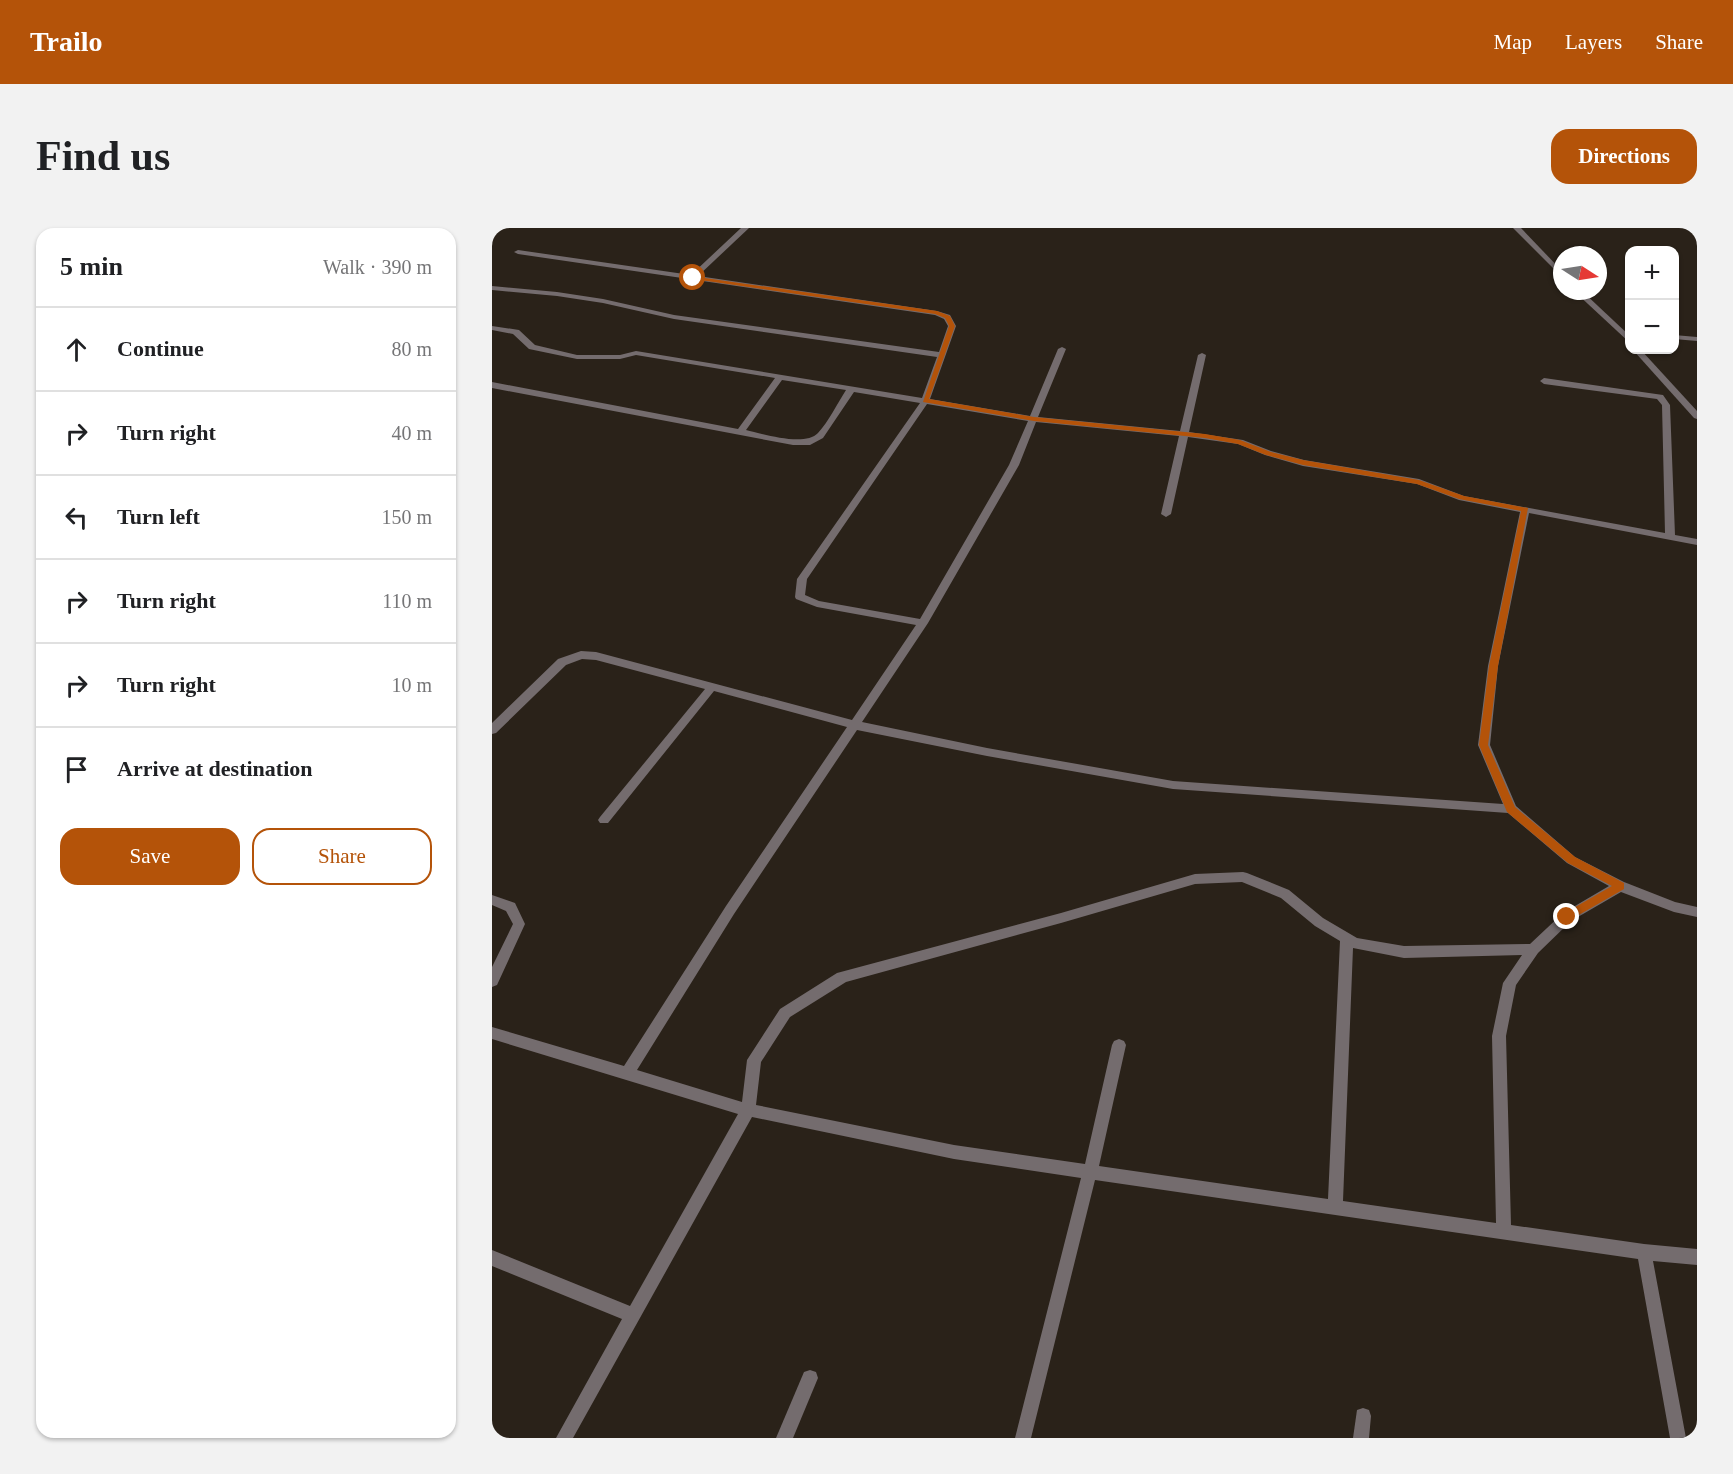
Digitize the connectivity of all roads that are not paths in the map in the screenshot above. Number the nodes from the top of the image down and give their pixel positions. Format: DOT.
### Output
graph roads {
  1 [pos="745,228"];
  2 [pos="1517,228"];
  3 [pos="518,252"];
  4 [pos="1553,266"];
  5 [pos="693,278"];
  6 [pos="492,288"];
  7 [pos="1588,300"];
  8 [pos="492,328"];
  9 [pos="1625,332"];
  10 [pos="1679,337"];
  11 [pos="1697,339"];
  12 [pos="1062,349"];
  13 [pos="1641,354"];
  14 [pos="1202,355"];
  15 [pos="941,356"];
  16 [pos="780,377"];
  17 [pos="1544,381"];
  18 [pos="492,385"];
  19 [pos="851,389"];
  20 [pos="925,401"];
  21 [pos="1697,416"];
  22 [pos="1034,419"];
  23 [pos="740,432"];
  24 [pos="1183,435"];
  25 [pos="1525,510"];
  26 [pos="1166,514"];
  27 [pos="1670,537"];
  28 [pos="1697,542"];
  29 [pos="922,623"];
  30 [pos="712,687"];
  31 [pos="855,725"];
  32 [pos="492,730"];
  33 [pos="1511,809"];
  34 [pos="604,820"];
  35 [pos="1620,886"];
  36 [pos="492,900"];
  37 [pos="1697,912"];
  38 [pos="1347,938"];
  39 [pos="1533,949"];
  40 [pos="492,981"];
  41 [pos="492,1033"];
  42 [pos="1119,1045"];
  43 [pos="627,1074"];
  44 [pos="748,1110"];
  45 [pos="1090,1172"];
  46 [pos="1335,1208"];
  47 [pos="1504,1233"];
  48 [pos="1644,1252"];
  49 [pos="1697,1257"];
  50 [pos="492,1258"];
  51 [pos="633,1315"];
  52 [pos="810,1378"];
  53 [pos="1363,1416"];
  54 [pos="564,1438"];
  55 [pos="784,1438"];
  56 [pos="1023,1438"];
  57 [pos="1361,1438"];
  58 [pos="1678,1438"];
  1 -- 5 [label="street"];
  2 -- 4 [label="street"];
  3 -- 5 [label="street"];
  5 -- 15 [label="street"];
  6 -- 15 [label="street"];
  7 -- 9 [label="street"];
  8 -- 16 [label="street"];
  10 -- 11 [label="street"];
  12 -- 22 [label="street"];
  13 -- 21 [label="street"];
  14 -- 24 [label="street"];
  15 -- 20 [label="street"];
  16 -- 19 [label="street"];
  16 -- 23 [label="street"];
  17 -- 27 [label="street"];
  18 -- 23 [label="street"];
  19 -- 20 [label="street"];
  19 -- 23 [label="street"];
  20 -- 22 [label="street"];
  20 -- 29 [label="street"];
  22 -- 24 [label="street"];
  22 -- 29 [label="street"];
  24 -- 25 [label="street"];
  24 -- 26 [label="street"];
  25 -- 27 [label="street"];
  25 -- 33 [label="street"];
  27 -- 28 [label="street"];
  29 -- 31 [label="street"];
  30 -- 31 [label="street"];
  30 -- 32 [label="street"];
  30 -- 34 [label="street"];
  31 -- 33 [label="street"];
  31 -- 43 [label="street"];
  33 -- 35 [label="street"];
  35 -- 37 [label="street"];
  35 -- 39 [label="street"];
  36 -- 40 [label="street"];
  38 -- 39 [label="street"];
  38 -- 44 [label="street"];
  38 -- 46 [label="street"];
  39 -- 47 [label="street"];
  41 -- 43 [label="street"];
  42 -- 45 [label="street"];
  43 -- 44 [label="street"];
  44 -- 45 [label="street"];
  44 -- 51 [label="street"];
  45 -- 46 [label="street"];
  45 -- 56 [label="street"];
  46 -- 47 [label="street"];
  47 -- 48 [label="street"];
  48 -- 49 [label="street"];
  48 -- 58 [label="street"];
  50 -- 51 [label="street"];
  51 -- 54 [label="street"];
  52 -- 55 [label="street"];
  53 -- 57 [label="street"];
}
